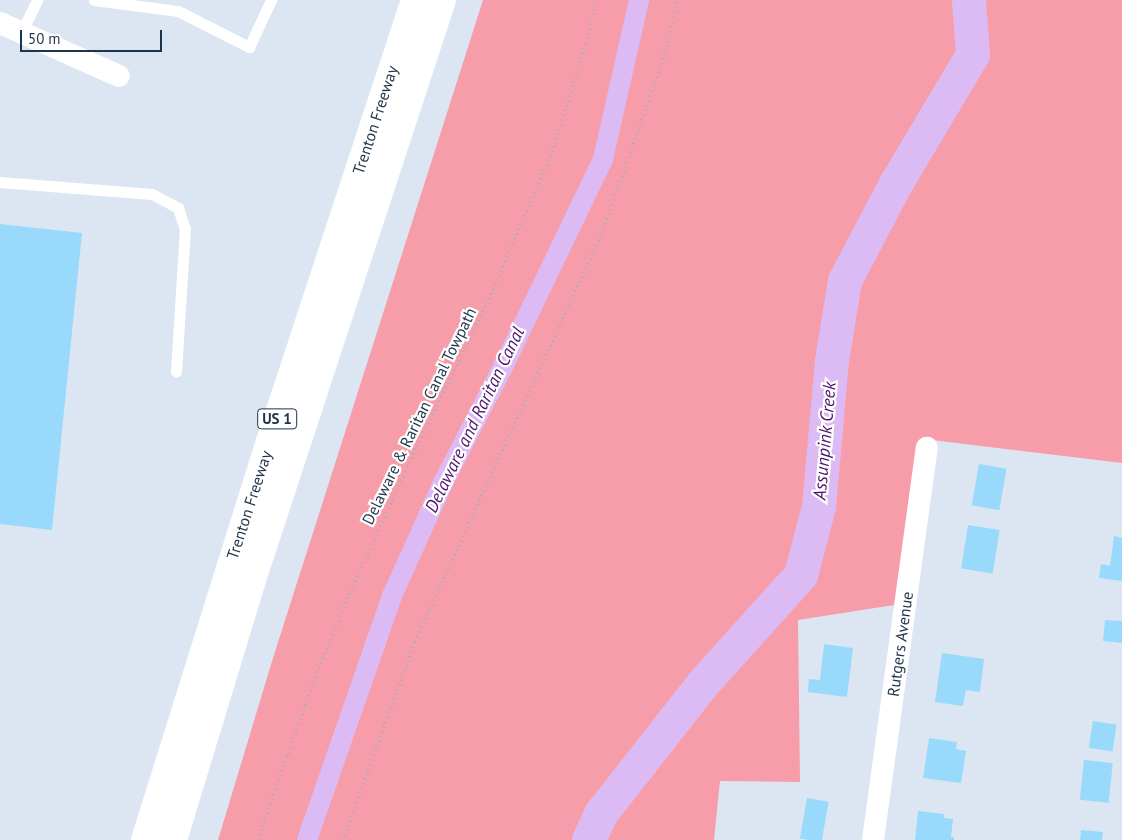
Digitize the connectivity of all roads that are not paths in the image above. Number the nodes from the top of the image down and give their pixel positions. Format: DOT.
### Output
graph roads {
  1 [pos="37,0"];
  2 [pos="94,0"];
  3 [pos="271,0"];
  4 [pos="414,0"];
  5 [pos="442,0"];
  6 [pos="0,23"];
  7 [pos="21,33"];
  8 [pos="119,76"];
  9 [pos="0,182"];
  10 [pos="176,372"];
  11 [pos="927,448"];
  12 [pos="145,840"];
  13 [pos="173,840"];
  14 [pos="873,840"];
  1 -- 7 [label="lane"];
  2 -- 3 [label="lane"];
  4 -- 12 [label="highway, Trenton Freeway / US 1"];
  5 -- 13 [label="highway, Trenton Freeway / US 1"];
  6 -- 7 [label="street"];
  7 -- 8 [label="street"];
  9 -- 10 [label="lane"];
  11 -- 14 [label="street, Rutgers Avenue"];
}
